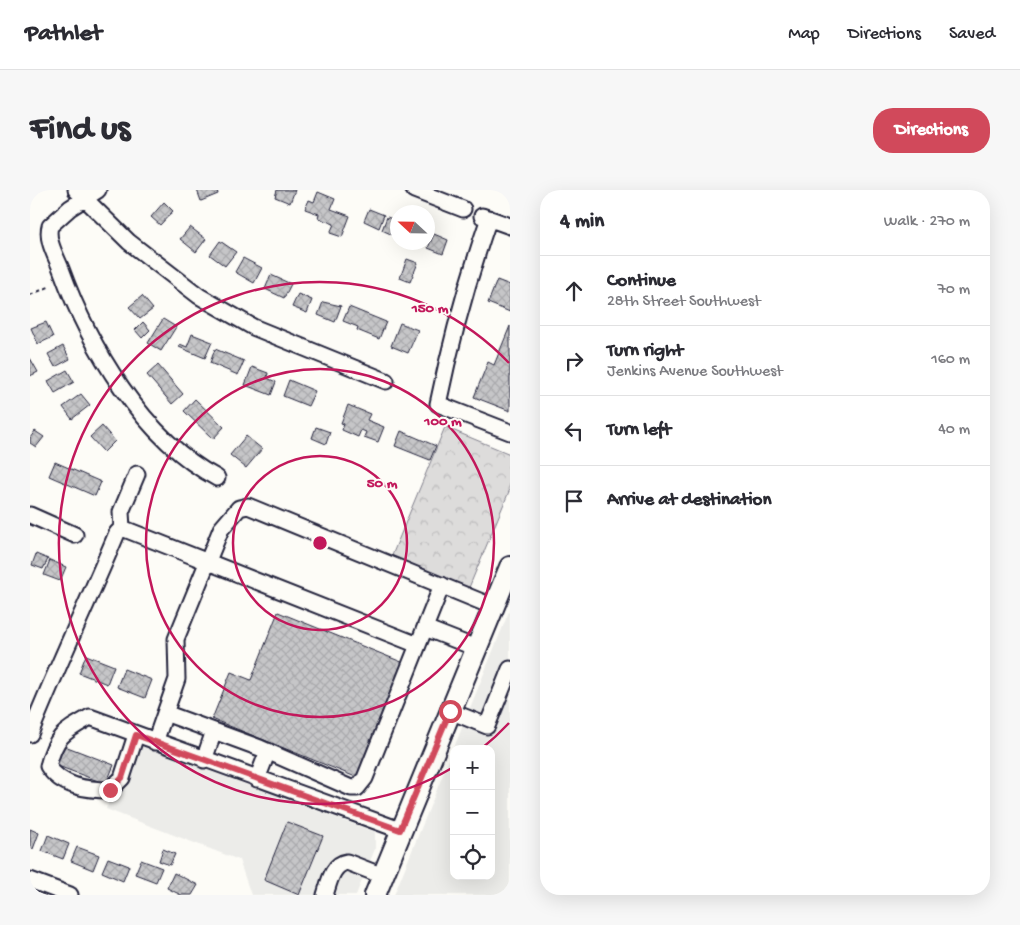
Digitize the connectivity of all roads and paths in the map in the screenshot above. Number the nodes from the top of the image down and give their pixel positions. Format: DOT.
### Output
graph roads {
  1 [pos="98,190"];
  2 [pos="414,190"];
  3 [pos="80,194"];
  4 [pos="464,209"];
  5 [pos="510,226"];
  6 [pos="51,286"];
  7 [pos="30,295"];
  8 [pos="386,381"];
  9 [pos="510,432"];
  10 [pos="137,474"];
  11 [pos="217,478"];
  12 [pos="30,515"];
  13 [pos="122,528"];
  14 [pos="75,535"];
  15 [pos="208,562"];
  16 [pos="510,567"];
  17 [pos="442,585"];
  18 [pos="494,607"];
  19 [pos="425,628"];
  20 [pos="418,645"];
  21 [pos="476,648"];
  22 [pos="510,669"];
  23 [pos="450,711"];
  24 [pos="165,713"];
  25 [pos="214,731"];
  26 [pos="30,734"];
  27 [pos="136,735"];
  28 [pos="155,742"];
  29 [pos="268,751"];
  30 [pos="204,760"];
  31 [pos="257,779"];
  32 [pos="400,830"];
  33 [pos="383,876"];
  34 [pos="30,880"];
  35 [pos="70,895"];
  36 [pos="325,895"];
  37 [pos="375,895"];
  1 -- 3 [label="street"];
  2 -- 4 [label="street"];
  3 -- 8 [label="street"];
  3 -- 11 [label="street"];
  5 -- 9 [label="street"];
  6 -- 7 [label="path"];
  10 -- 13 [label="street"];
  12 -- 14 [label="street"];
  13 -- 15 [label="street"];
  13 -- 26 [label="street"];
  15 -- 17 [label="street"];
  15 -- 20 [label="street"];
  15 -- 24 [label="street"];
  16 -- 18 [label="main road"];
  17 -- 18 [label="street"];
  17 -- 19 [label="street"];
  18 -- 21 [label="main road"];
  19 -- 20 [label="street"];
  19 -- 21 [label="street"];
  20 -- 29 [label="street"];
  21 -- 23 [label="main road"];
  22 -- 23 [label="street"];
  23 -- 32 [label="main road"];
  24 -- 25 [label="street"];
  24 -- 28 [label="street"];
  25 -- 29 [label="street"];
  25 -- 30 [label="street"];
  27 -- 27 [label="street"];
  27 -- 28 [label="street"];
  28 -- 30 [label="street"];
  29 -- 31 [label="street"];
  30 -- 31 [label="street"];
  31 -- 32 [label="street"];
  32 -- 33 [label="main road"];
  33 -- 36 [label="street"];
  33 -- 37 [label="main road"];
  34 -- 35 [label="street"];
}
